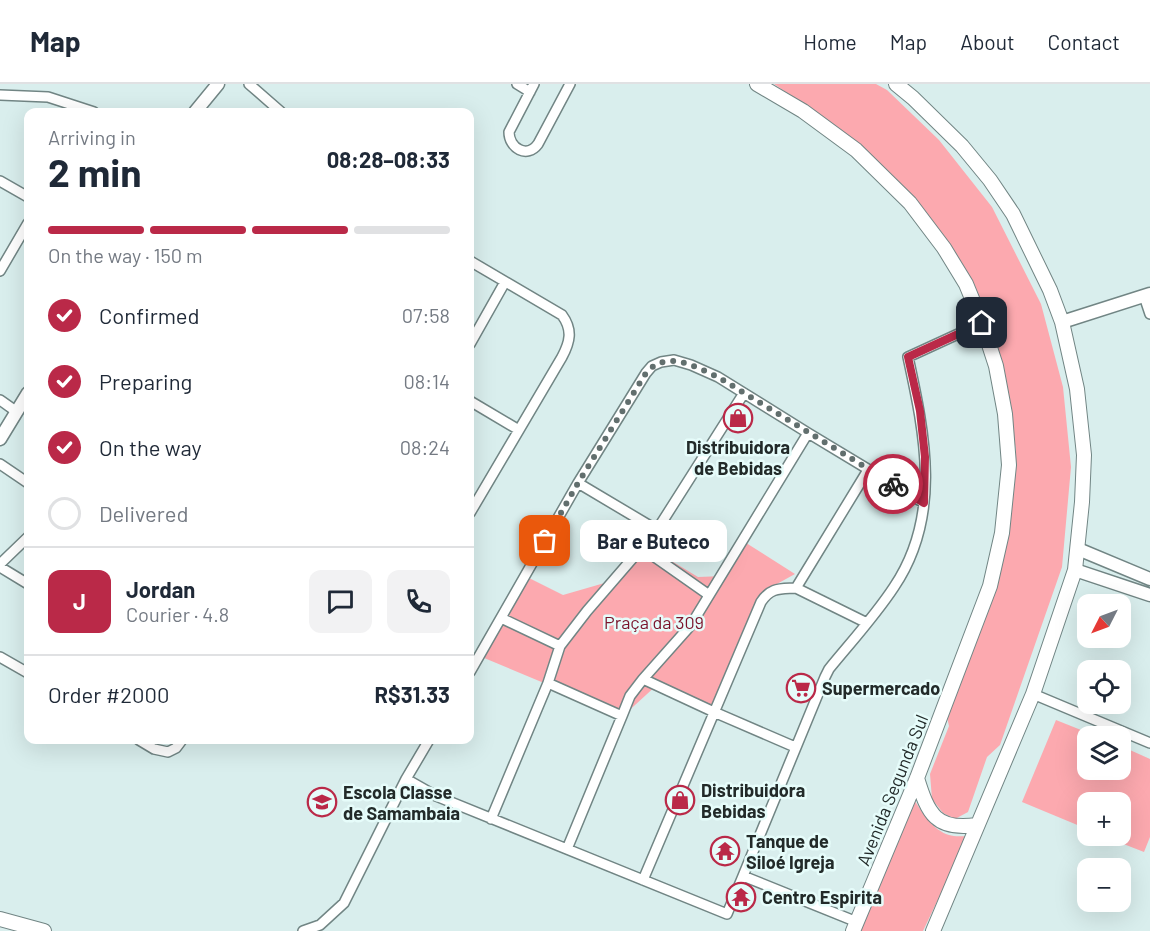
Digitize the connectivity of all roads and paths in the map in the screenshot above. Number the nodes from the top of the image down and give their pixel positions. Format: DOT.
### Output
graph roads {
  1 [pos="218,84"];
  2 [pos="249,84"];
  3 [pos="517,84"];
  4 [pos="570,84"];
  5 [pos="757,84"];
  6 [pos="896,84"];
  7 [pos="532,88"];
  8 [pos="0,95"];
  9 [pos="75,108"];
  10 [pos="198,108"];
  11 [pos="276,108"];
  12 [pos="0,181"];
  13 [pos="24,194"];
  14 [pos="24,230"];
  15 [pos="474,263"];
  16 [pos="0,271"];
  17 [pos="505,282"];
  18 [pos="1147,295"];
  19 [pos="1150,314"];
  20 [pos="1062,322"];
  21 [pos="982,323"];
  22 [pos="474,337"];
  23 [pos="744,393"];
  24 [pos="0,400"];
  25 [pos="24,400"];
  26 [pos="474,403"];
  27 [pos="17,412"];
  28 [pos="519,430"];
  29 [pos="808,433"];
  30 [pos="0,439"];
  31 [pos="0,464"];
  32 [pos="868,470"];
  33 [pos="24,480"];
  34 [pos="578,483"];
  35 [pos="924,503"];
  36 [pos="474,506"];
  37 [pos="657,530"];
  38 [pos="24,541"];
  39 [pos="642,548"];
  40 [pos="1078,549"];
  41 [pos="0,565"];
  42 [pos="1076,570"];
  43 [pos="1150,579"];
  44 [pos="24,581"];
  45 [pos="796,588"];
  46 [pos="709,595"];
  47 [pos="1150,596"];
  48 [pos="501,618"];
  49 [pos="867,623"];
  50 [pos="560,646"];
  51 [pos="474,656"];
  52 [pos="0,657"];
  53 [pos="24,671"];
  54 [pos="643,679"];
  55 [pos="548,683"];
  56 [pos="1033,694"];
  57 [pos="714,712"];
  58 [pos="622,716"];
  59 [pos="1150,743"];
  60 [pos="146,744"];
  61 [pos="179,744"];
  62 [pos="427,744"];
  63 [pos="795,747"];
  64 [pos="917,778"];
  65 [pos="406,779"];
  66 [pos="491,819"];
  67 [pos="977,825"];
  68 [pos="567,849"];
  69 [pos="743,876"];
  70 [pos="643,880"];
  71 [pos="0,919"];
  72 [pos="855,927"];
  73 [pos="44,931"];
  74 [pos="303,931"];
  75 [pos="933,931"];
  1 -- 10 [label="street"];
  2 -- 11 [label="street"];
  3 -- 7 [label="street"];
  4 -- 7 [label="street"];
  5 -- 21 [label="main road, Avenida Segunda Sul"];
  6 -- 20 [label="main road"];
  8 -- 9 [label="street"];
  12 -- 13 [label="street"];
  14 -- 16 [label="street"];
  15 -- 17 [label="street"];
  17 -- 22 [label="street"];
  17 -- 28 [label="street"];
  18 -- 19 [label="street"];
  18 -- 20 [label="street"];
  20 -- 40 [label="main road"];
  21 -- 35 [label="street"];
  21 -- 64 [label="main road, Avenida Segunda Sul"];
  23 -- 29 [label="street"];
  23 -- 34 [label="street"];
  23 -- 37 [label="street"];
  24 -- 27 [label="street"];
  25 -- 27 [label="street"];
  26 -- 28 [label="street"];
  27 -- 30 [label="street"];
  28 -- 36 [label="street"];
  29 -- 32 [label="street"];
  29 -- 46 [label="street"];
  31 -- 33 [label="street"];
  32 -- 35 [label="street"];
  32 -- 45 [label="street"];
  34 -- 37 [label="street"];
  34 -- 48 [label="street"];
  35 -- 49 [label="street"];
  37 -- 39 [label="street"];
  38 -- 41 [label="street"];
  39 -- 46 [label="street"];
  39 -- 50 [label="street"];
  40 -- 42 [label="main road"];
  40 -- 43 [label="street"];
  41 -- 44 [label="street"];
  42 -- 47 [label="street"];
  42 -- 56 [label="main road"];
  45 -- 49 [label="street"];
  45 -- 57 [label="street"];
  46 -- 54 [label="street"];
  48 -- 50 [label="street"];
  48 -- 51 [label="street"];
  49 -- 63 [label="street"];
  50 -- 55 [label="street"];
  52 -- 53 [label="street"];
  54 -- 57 [label="street"];
  54 -- 58 [label="street"];
  55 -- 58 [label="street"];
  55 -- 66 [label="street"];
  56 -- 59 [label="street"];
  56 -- 67 [label="main road"];
  57 -- 63 [label="street"];
  57 -- 70 [label="street"];
  58 -- 68 [label="street"];
  60 -- 61 [label="street"];
  62 -- 65 [label="street"];
  63 -- 69 [label="street"];
  64 -- 67 [label="main road"];
  64 -- 72 [label="main road, Avenida Segunda Sul"];
  65 -- 66 [label="street"];
  65 -- 74 [label="street"];
  66 -- 68 [label="street"];
  67 -- 75 [label="main road"];
  68 -- 70 [label="street"];
  69 -- 70 [label="street"];
  69 -- 72 [label="street"];
  71 -- 73 [label="main road"];
}
